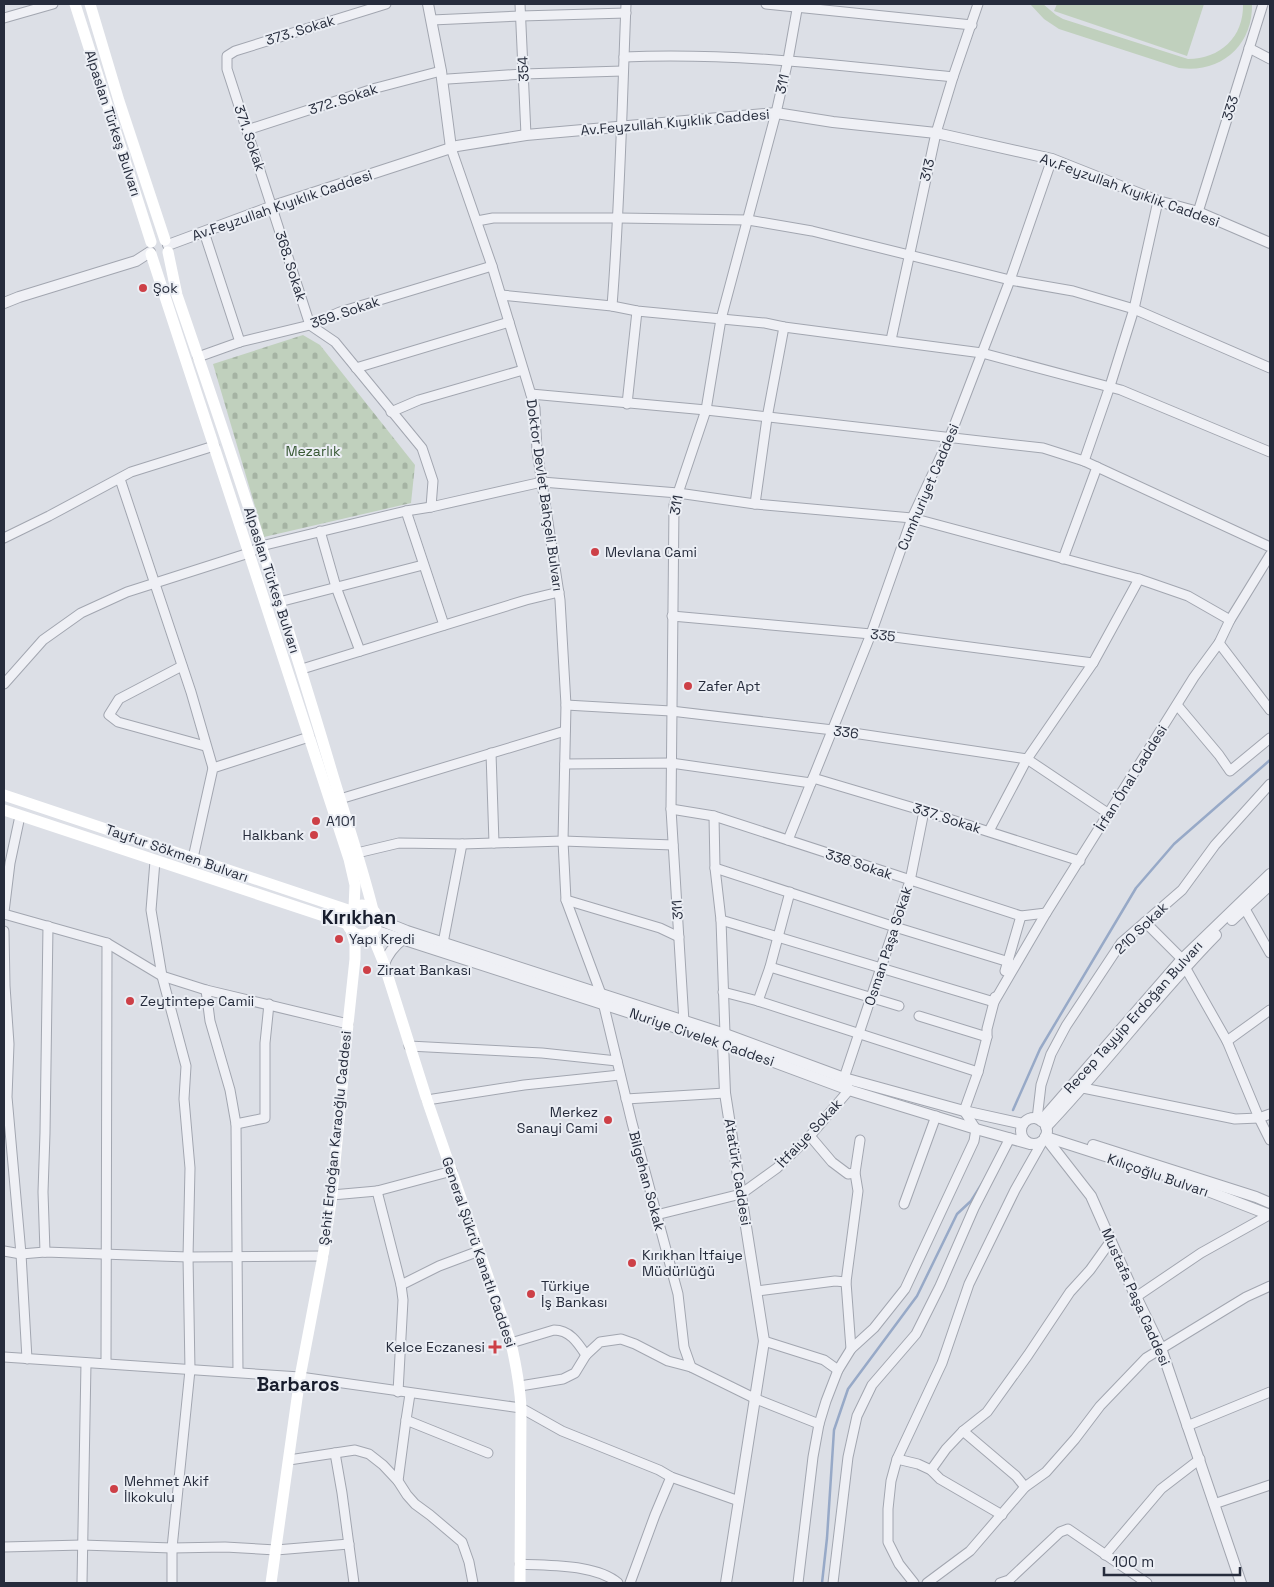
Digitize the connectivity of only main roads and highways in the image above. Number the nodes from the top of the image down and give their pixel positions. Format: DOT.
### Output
graph roads {
  1 [pos="75,4"];
  2 [pos="90,4"];
  3 [pos="167,246"];
  4 [pos="150,249"];
  5 [pos="4,794"];
  6 [pos="4,810"];
  7 [pos="352,909"];
  8 [pos="374,923"];
  9 [pos="349,927"];
  10 [pos="271,1583"];
  11 [pos="520,1583"];
  1 -- 4 [label="main road, Alpaslan Türkeş Bulvarı"];
  2 -- 3 [label="main road, Alpaslan Türkeş Bulvarı"];
  3 -- 4 [label="main road"];
  3 -- 4 [label="main road"];
  3 -- 8 [label="main road, Alpaslan Türkeş Bulvarı"];
  4 -- 7 [label="main road, Alpaslan Türkeş Bulvarı"];
  5 -- 7 [label="main road, Tayfur Sökmen Bulvarı"];
  6 -- 9 [label="main road, Tayfur Sökmen Bulvarı"];
  7 -- 8 [label="main road, Nuriye Civelek Caddesi"];
  7 -- 9 [label="main road"];
  8 -- 9 [label="main road, Nuriye Civelek Caddesi"];
  8 -- 11 [label="main road, General Şükrü Kanatlı Caddesi"];
  9 -- 10 [label="main road, Şehit Erdoğan Karaoğlu Caddesi"];
}
